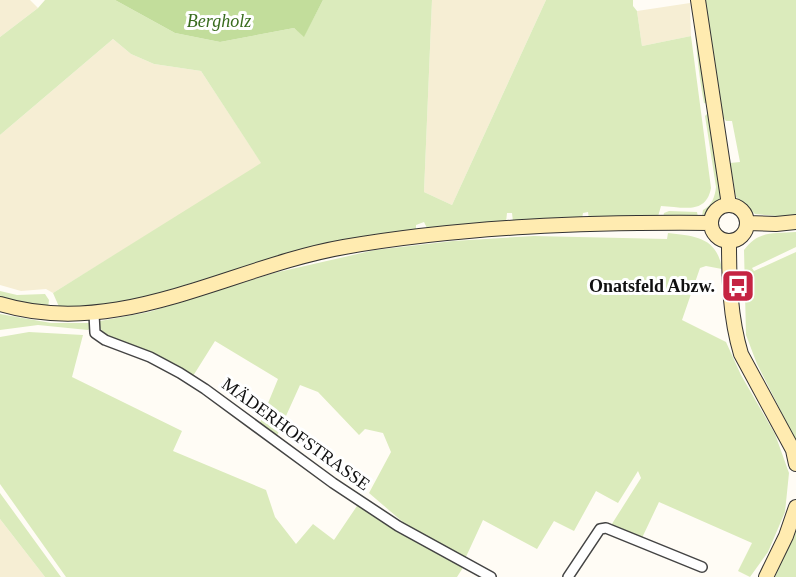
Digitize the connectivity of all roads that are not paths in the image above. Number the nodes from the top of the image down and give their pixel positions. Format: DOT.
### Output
graph roads {
  1 [pos="698,0"];
  2 [pos="729,205"];
  3 [pos="796,222"];
  4 [pos="711,223"];
  5 [pos="747,223"];
  6 [pos="729,241"];
  7 [pos="0,304"];
  8 [pos="94,314"];
  9 [pos="796,465"];
  10 [pos="796,507"];
  11 [pos="702,567"];
  12 [pos="491,577"];
  13 [pos="568,577"];
  14 [pos="766,577"];
  1 -- 2 [label="street"];
  2 -- 4 [label="street"];
  2 -- 5 [label="street"];
  3 -- 5 [label="street"];
  4 -- 6 [label="street"];
  4 -- 8 [label="street"];
  5 -- 6 [label="street"];
  6 -- 9 [label="street"];
  7 -- 8 [label="street"];
  8 -- 12 [label="street, MÄDERHOFSTRASSE"];
  10 -- 14 [label="street"];
  11 -- 13 [label="street"];
}
